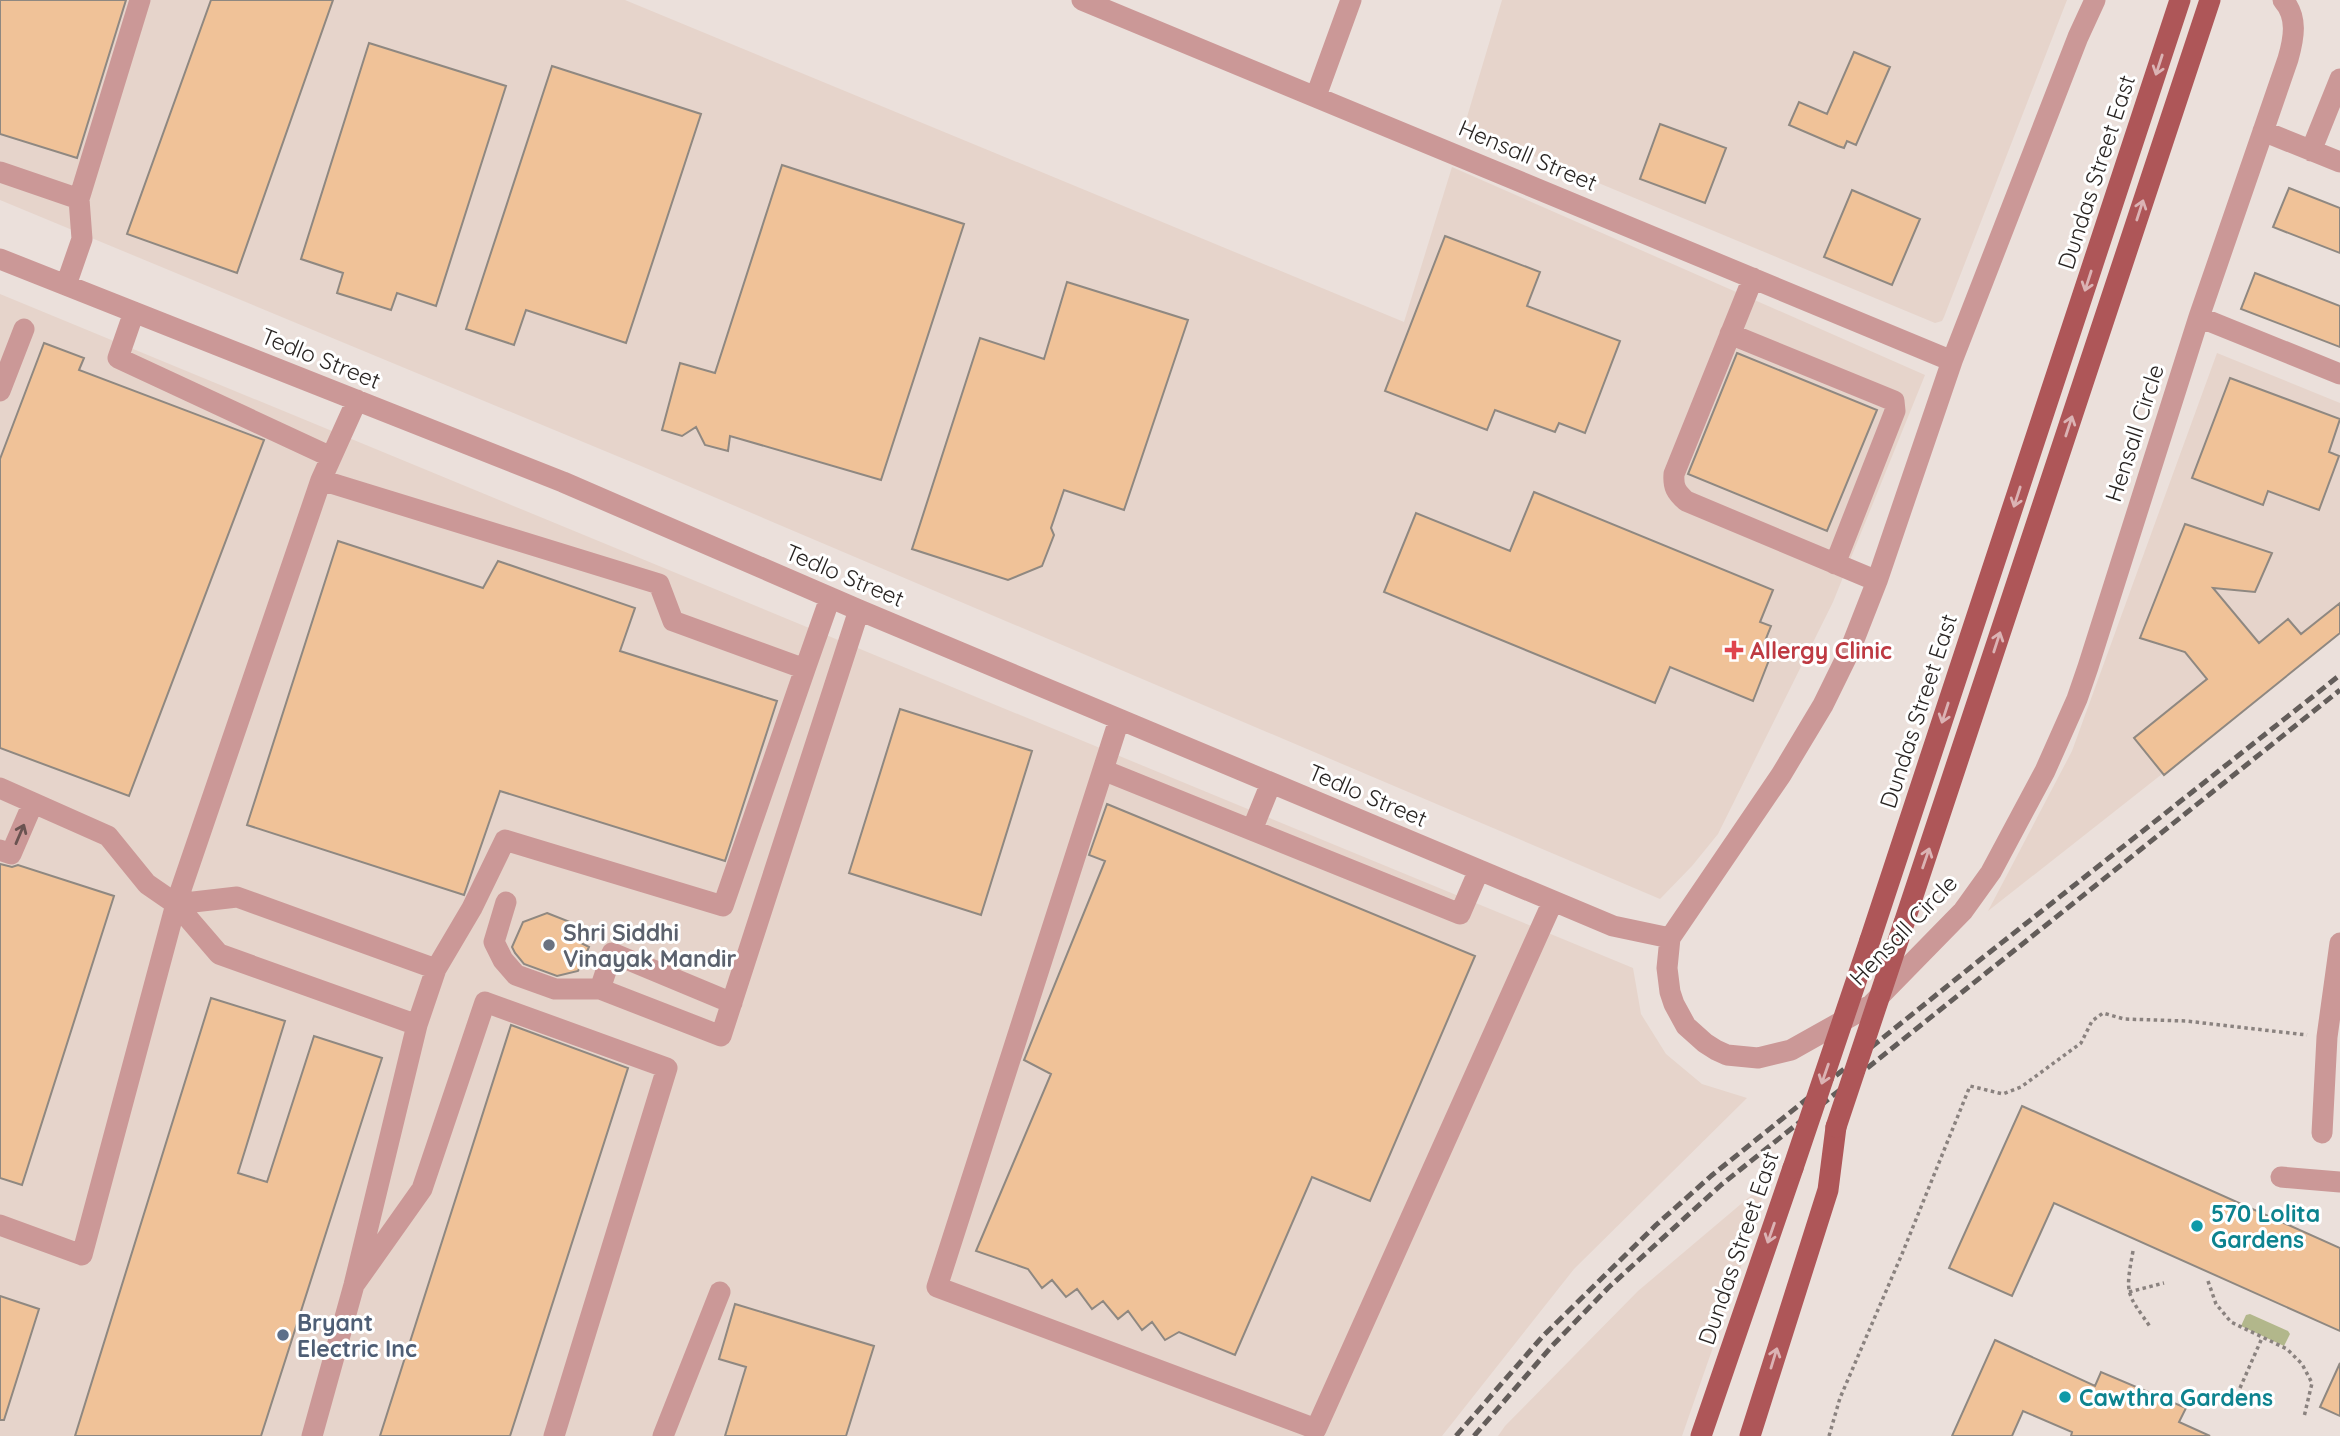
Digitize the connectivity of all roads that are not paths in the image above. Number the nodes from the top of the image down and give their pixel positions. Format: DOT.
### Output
graph roads {
  1 [pos="140,0"];
  2 [pos="1082,0"];
  3 [pos="1351,0"];
  4 [pos="2095,0"];
  5 [pos="2180,0"];
  6 [pos="2210,0"];
  7 [pos="2283,0"];
  8 [pos="2340,79"];
  9 [pos="1316,96"];
  10 [pos="2263,131"];
  11 [pos="2311,151"];
  12 [pos="2340,162"];
  13 [pos="0,173"];
  14 [pos="79,199"];
  15 [pos="0,259"];
  16 [pos="1753,278"];
  17 [pos="66,285"];
  18 [pos="134,312"];
  19 [pos="2199,317"];
  20 [pos="24,329"];
  21 [pos="1730,334"];
  22 [pos="1952,361"];
  23 [pos="2340,374"];
  24 [pos="0,391"];
  25 [pos="357,400"];
  26 [pos="331,457"];
  27 [pos="321,480"];
  28 [pos="1835,564"];
  29 [pos="1877,581"];
  30 [pos="830,598"];
  31 [pos="859,610"];
  32 [pos="805,669"];
  33 [pos="1119,720"];
  34 [pos="1103,770"];
  35 [pos="1271,783"];
  36 [pos="0,788"];
  37 [pos="33,803"];
  38 [pos="1252,830"];
  39 [pos="0,850"];
  40 [pos="1479,870"];
  41 [pos="1553,901"];
  42 [pos="506,902"];
  43 [pos="176,904"];
  44 [pos="1670,938"];
  45 [pos="2340,943"];
  46 [pos="436,969"];
  47 [pos="600,989"];
  48 [pos="732,1003"];
  49 [pos="417,1025"];
  50 [pos="2331,1051"];
  51 [pos="2322,1133"];
  52 [pos="2281,1177"];
  53 [pos="2340,1182"];
  54 [pos="0,1225"];
  55 [pos="354,1284"];
  56 [pos="720,1292"];
  57 [pos="313,1436"];
  58 [pos="554,1436"];
  59 [pos="663,1436"];
  60 [pos="1701,1436"];
  61 [pos="1750,1436"];
  1 -- 14 [label="street"];
  2 -- 9 [label="street, Hensall Street"];
  3 -- 9 [label="street"];
  4 -- 22 [label="street"];
  5 -- 60 [label="main road, Dundas Street East, one-way, bridge"];
  61 -- 6 [label="main road, one-way, bridge"];
  7 -- 10 [label="street, Hensall Circle"];
  8 -- 11 [label="street"];
  9 -- 16 [label="street, Hensall Street"];
  10 -- 11 [label="street"];
  10 -- 19 [label="street, Hensall Circle"];
  11 -- 12 [label="street"];
  13 -- 14 [label="street"];
  14 -- 17 [label="street"];
  15 -- 17 [label="street, Tedlo Street"];
  16 -- 21 [label="street"];
  16 -- 22 [label="street, Hensall Street"];
  17 -- 18 [label="street, Tedlo Street"];
  18 -- 25 [label="street, Tedlo Street"];
  18 -- 26 [label="street"];
  19 -- 23 [label="street"];
  19 -- 44 [label="street, Hensall Circle"];
  20 -- 24 [label="street"];
  21 -- 28 [label="street"];
  21 -- 28 [label="street"];
  22 -- 29 [label="street"];
  25 -- 26 [label="street"];
  25 -- 30 [label="street, Tedlo Street"];
  26 -- 27 [label="street"];
  27 -- 32 [label="street"];
  27 -- 43 [label="street"];
  28 -- 29 [label="street"];
  29 -- 44 [label="street"];
  30 -- 31 [label="street, Tedlo Street"];
  30 -- 32 [label="street"];
  31 -- 33 [label="street, Tedlo Street"];
  31 -- 48 [label="street"];
  32 -- 46 [label="street"];
  33 -- 34 [label="street"];
  33 -- 35 [label="street, Tedlo Street"];
  34 -- 38 [label="street"];
  34 -- 41 [label="street"];
  35 -- 38 [label="street"];
  35 -- 40 [label="street, Tedlo Street"];
  36 -- 37 [label="street"];
  39 -- 37 [label="street, one-way"];
  37 -- 43 [label="street"];
  38 -- 40 [label="street"];
  40 -- 41 [label="street, Tedlo Street"];
  41 -- 44 [label="street, Tedlo Street"];
  42 -- 47 [label="street"];
  43 -- 46 [label="street"];
  43 -- 49 [label="street"];
  43 -- 54 [label="street"];
  45 -- 50 [label="street"];
  46 -- 49 [label="street"];
  47 -- 48 [label="street"];
  47 -- 48 [label="street"];
  49 -- 55 [label="street"];
  50 -- 51 [label="street"];
  52 -- 53 [label="street"];
  55 -- 57 [label="street"];
  55 -- 58 [label="street"];
  56 -- 59 [label="street"];
}
